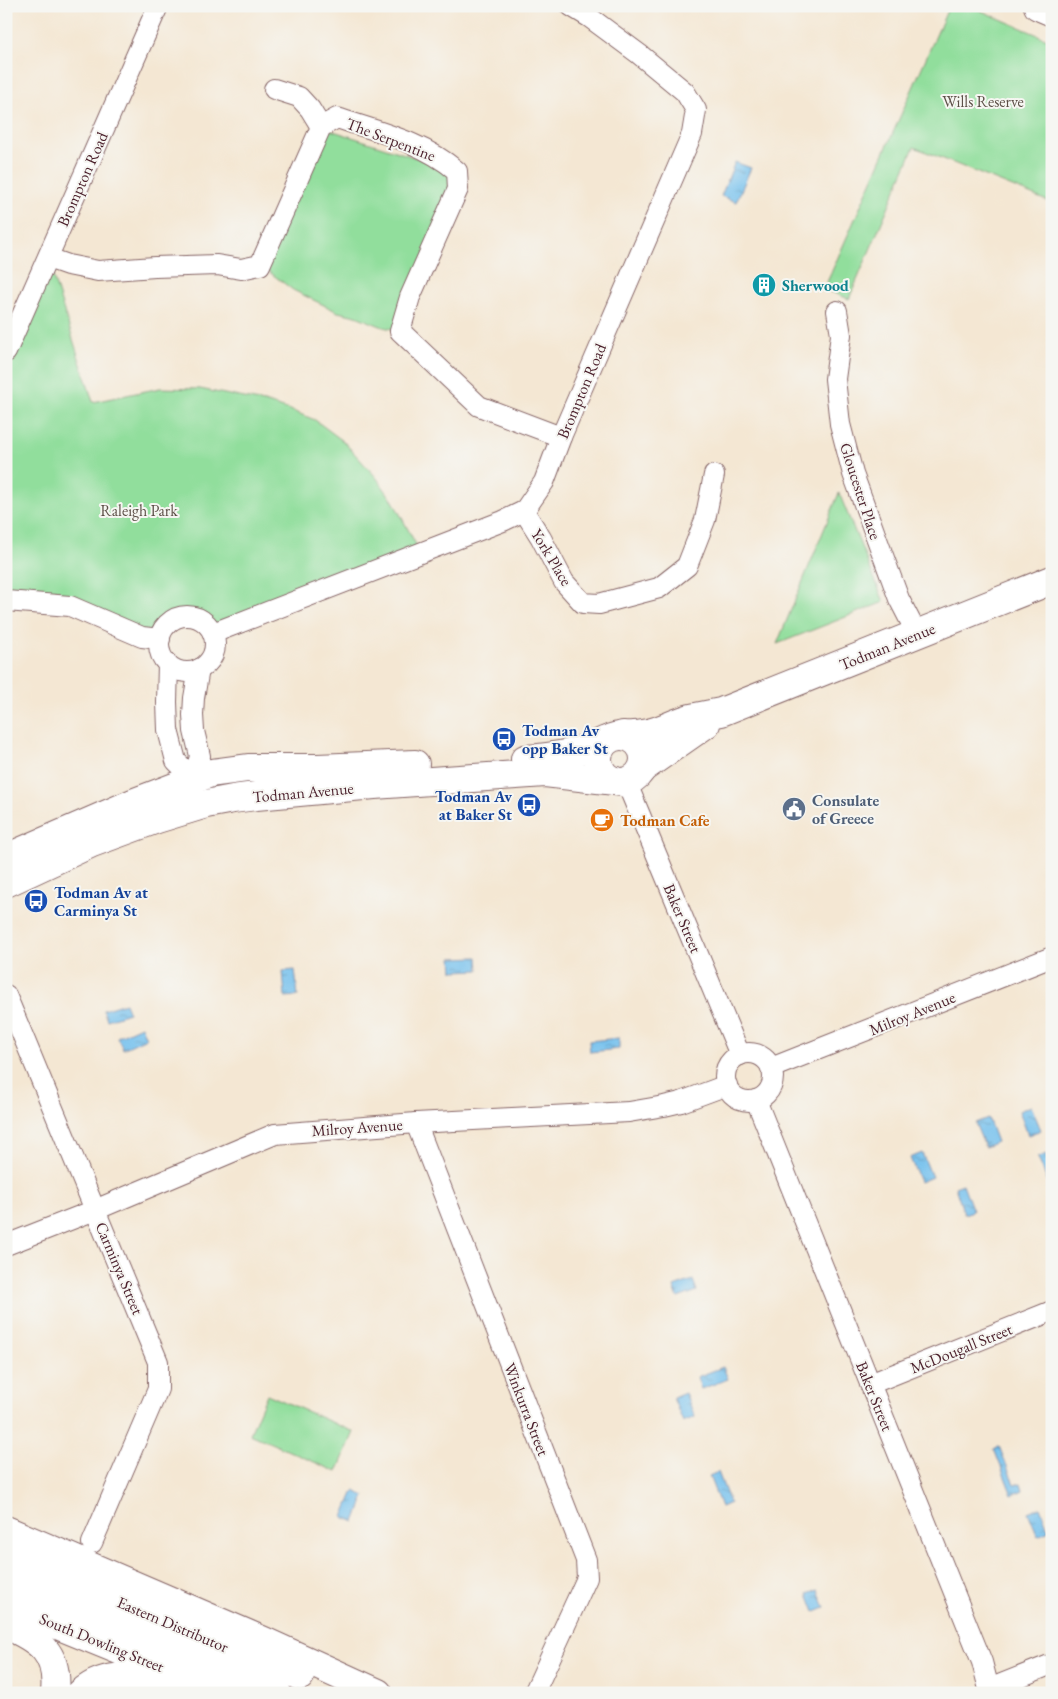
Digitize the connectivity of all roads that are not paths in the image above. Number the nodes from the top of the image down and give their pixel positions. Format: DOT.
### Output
graph roads {
  1 [pos="158,6"];
  2 [pos="571,6"];
  3 [pos="1038,6"];
  4 [pos="1052,12"];
  5 [pos="274,88"];
  6 [pos="321,127"];
  7 [pos="48,258"];
  8 [pos="836,311"];
  9 [pos="6,352"];
  10 [pos="561,437"];
  11 [pos="714,475"];
  12 [pos="524,510"];
  13 [pos="1052,580"];
  14 [pos="6,602"];
  15 [pos="213,633"];
  16 [pos="917,634"];
  17 [pos="160,639"];
  18 [pos="168,664"];
  19 [pos="200,669"];
  20 [pos="721,712"];
  21 [pos="615,738"];
  22 [pos="629,776"];
  23 [pos="194,779"];
  24 [pos="280,793"];
  25 [pos="126,831"];
  26 [pos="6,858"];
  27 [pos="6,883"];
  28 [pos="1052,956"];
  29 [pos="6,995"];
  30 [pos="740,1055"];
  31 [pos="771,1068"];
  32 [pos="727,1085"];
  33 [pos="756,1100"];
  34 [pos="416,1123"];
  35 [pos="95,1210"];
  36 [pos="6,1245"];
  37 [pos="1052,1311"];
  38 [pos="870,1384"];
  39 [pos="6,1530"];
  40 [pos="92,1543"];
  41 [pos="6,1553"];
  42 [pos="6,1580"];
  43 [pos="6,1604"];
  44 [pos="6,1625"];
  45 [pos="1052,1664"];
  46 [pos="988,1691"];
  47 [pos="55,1693"];
  48 [pos="81,1693"];
  49 [pos="185,1693"];
  50 [pos="224,1693"];
  51 [pos="277,1693"];
  52 [pos="340,1693"];
  53 [pos="378,1693"];
  54 [pos="534,1693"];
  1 -- 7 [label="street, Brompton Road"];
  2 -- 10 [label="street, Brompton Road"];
  3 -- 4 [label="main road"];
  5 -- 6 [label="street"];
  6 -- 7 [label="street, The Serpentine"];
  6 -- 10 [label="street, The Serpentine"];
  7 -- 9 [label="street, Brompton Road"];
  8 -- 16 [label="street, Gloucester Place"];
  10 -- 12 [label="street, Brompton Road"];
  11 -- 12 [label="street, York Place"];
  12 -- 15 [label="street, Brompton Road"];
  13 -- 16 [label="main road, Todman Avenue"];
  14 -- 17 [label="street"];
  15 -- 17 [label="street"];
  15 -- 19 [label="street"];
  16 -- 20 [label="main road, Todman Avenue"];
  17 -- 18 [label="street"];
  18 -- 19 [label="street"];
  18 -- 23 [label="street"];
  19 -- 23 [label="street"];
  20 -- 21 [label="main road, Todman Avenue"];
  20 -- 22 [label="main road, Todman Avenue"];
  21 -- 22 [label="main road"];
  21 -- 22 [label="main road"];
  21 -- 23 [label="main road, Todman Avenue"];
  22 -- 24 [label="main road, Todman Avenue"];
  22 -- 30 [label="street, Baker Street"];
  23 -- 24 [label="main road"];
  23 -- 25 [label="main road"];
  23 -- 26 [label="main road, Todman Avenue"];
  24 -- 25 [label="main road, Todman Avenue"];
  25 -- 27 [label="main road, Todman Avenue"];
  28 -- 31 [label="street, Milroy Avenue"];
  29 -- 35 [label="street, Carminya Street"];
  30 -- 31 [label="street"];
  30 -- 32 [label="street"];
  31 -- 33 [label="street"];
  32 -- 33 [label="street"];
  32 -- 34 [label="street, Milroy Avenue"];
  33 -- 38 [label="street, Baker Street"];
  34 -- 35 [label="street, Milroy Avenue"];
  34 -- 54 [label="street, Winkurra Street"];
  35 -- 36 [label="street, Milroy Avenue"];
  35 -- 40 [label="street, Carminya Street"];
  37 -- 38 [label="street, McDougall Street"];
  38 -- 46 [label="street, Baker Street"];
  39 -- 53 [label="main road"];
  41 -- 52 [label="main road, Eastern Distributor"];
  42 -- 51 [label="main road, Eastern Distributor"];
  43 -- 50 [label="main road, South Dowling Street"];
  44 -- 47 [label="main road"];
  45 -- 46 [label="street"];
  48 -- 49 [label="main road"];
}
